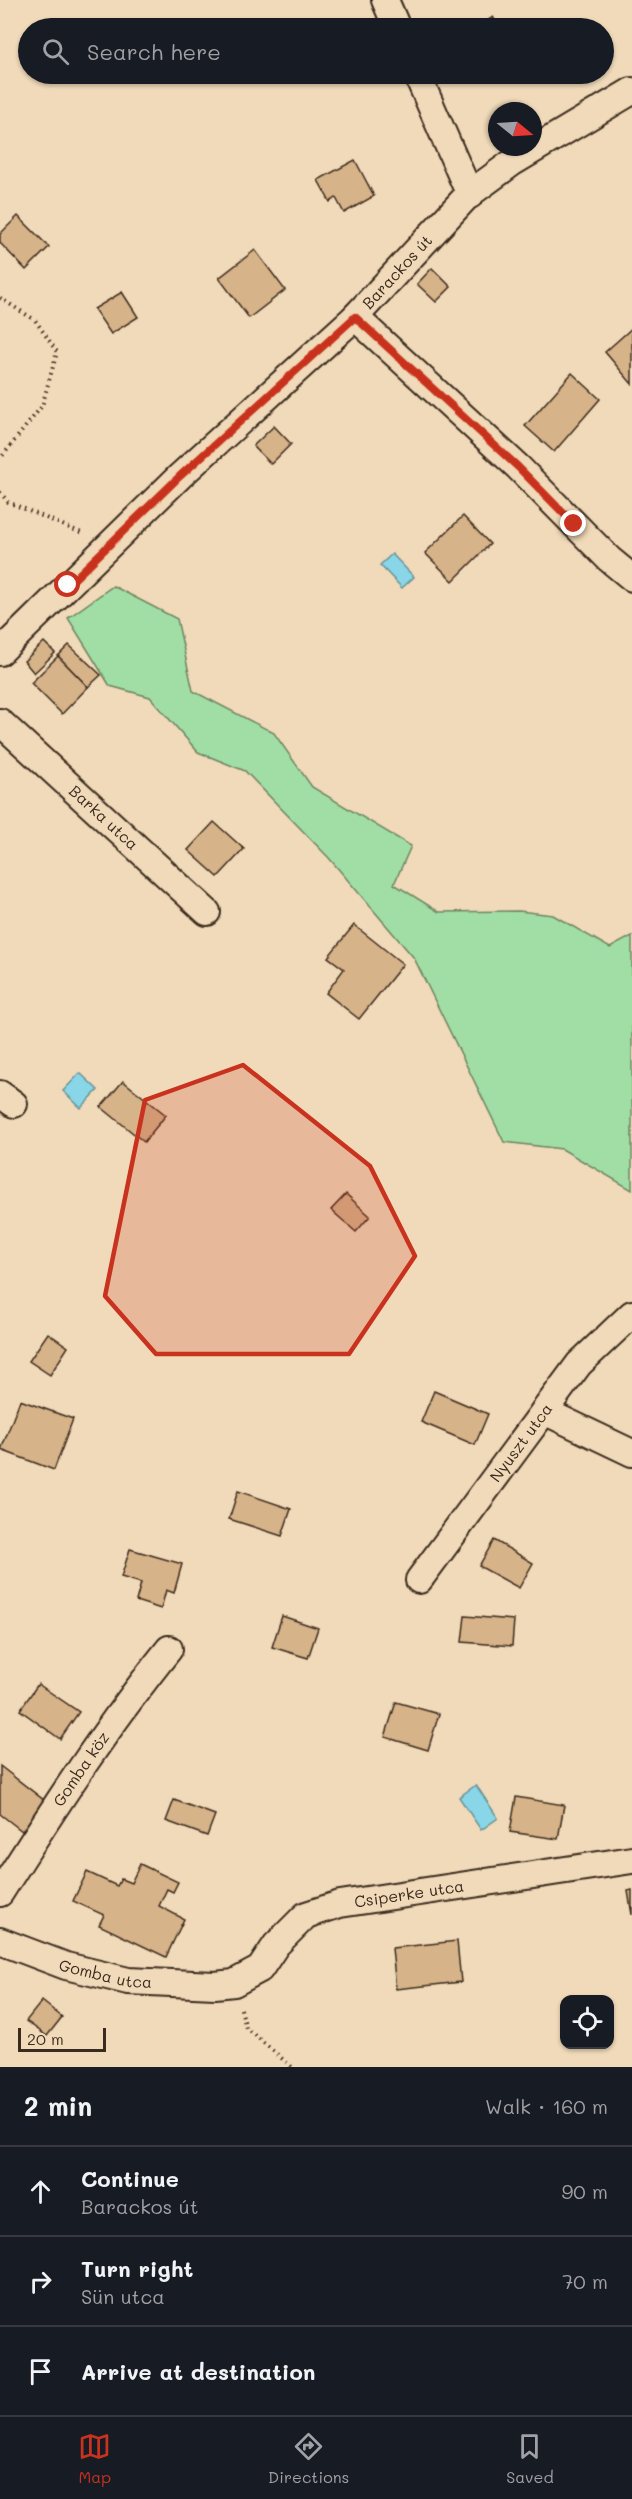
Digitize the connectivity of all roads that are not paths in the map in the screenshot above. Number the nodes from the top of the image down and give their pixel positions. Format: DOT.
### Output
graph roads {
  1 [pos="385,0"];
  2 [pos="393,18"];
  3 [pos="421,84"];
  4 [pos="632,91"];
  5 [pos="470,195"];
  6 [pos="355,317"];
  7 [pos="632,578"];
  8 [pos="0,652"];
  9 [pos="0,722"];
  10 [pos="207,912"];
  11 [pos="632,1314"];
  12 [pos="544,1411"];
  13 [pos="632,1453"];
  14 [pos="419,1580"];
  15 [pos="169,1649"];
  16 [pos="632,1860"];
  17 [pos="0,1893"];
  18 [pos="0,1941"];
  19 [pos="224,1984"];
  1 -- 2 [label="street"];
  3 -- 5 [label="street"];
  4 -- 5 [label="street, Barackos út"];
  5 -- 6 [label="street, Barackos út"];
  6 -- 7 [label="street"];
  6 -- 8 [label="street, Barackos út"];
  9 -- 10 [label="street, Barka utca"];
  11 -- 12 [label="street, Nyuszt utca"];
  12 -- 13 [label="street"];
  12 -- 14 [label="street, Nyuszt utca"];
  15 -- 17 [label="street, Gomba köz"];
  16 -- 19 [label="street, Csiperke utca"];
  18 -- 19 [label="street, Gomba utca"];
}
